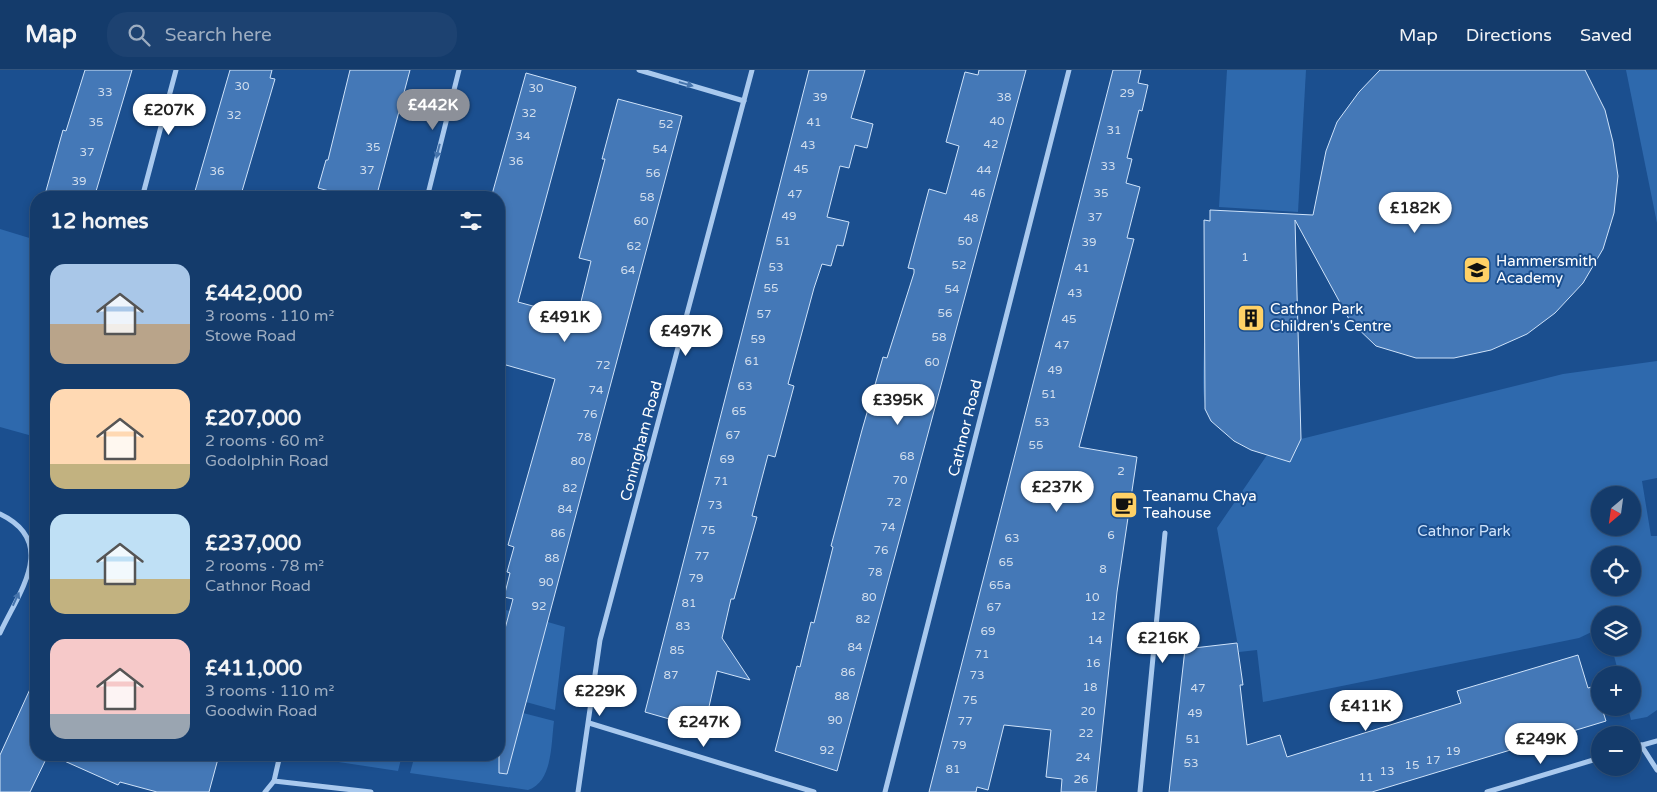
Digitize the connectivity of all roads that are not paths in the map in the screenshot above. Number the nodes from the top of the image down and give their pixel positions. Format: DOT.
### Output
graph roads {
  1 [pos="176,70"];
  2 [pos="458,70"];
  3 [pos="639,70"];
  4 [pos="752,70"];
  5 [pos="1069,70"];
  6 [pos="744,101"];
  7 [pos="144,191"];
  8 [pos="429,191"];
  9 [pos="0,514"];
  10 [pos="1165,534"];
  11 [pos="30,542"];
  12 [pos="30,568"];
  13 [pos="0,633"];
  14 [pos="589,722"];
  15 [pos="1657,741"];
  16 [pos="1641,745"];
  17 [pos="279,761"];
  18 [pos="1591,761"];
  19 [pos="1657,770"];
  20 [pos="274,781"];
  21 [pos="265,792"];
  22 [pos="371,792"];
  23 [pos="578,792"];
  24 [pos="814,792"];
  25 [pos="885,792"];
  26 [pos="1140,792"];
  27 [pos="1487,792"];
  1 -- 7 [label="street"];
  2 -- 8 [label="street, one-way"];
  3 -- 6 [label="street, one-way"];
  4 -- 6 [label="street, Coningham Road"];
  5 -- 25 [label="street, Cathnor Road"];
  6 -- 14 [label="street, Coningham Road"];
  11 -- 9 [label="street, one-way"];
  10 -- 26 [label="street"];
  13 -- 12 [label="street, one-way"];
  14 -- 23 [label="street, Coningham Road"];
  14 -- 24 [label="street"];
  15 -- 16 [label="street"];
  16 -- 19 [label="street"];
  17 -- 20 [label="street"];
  18 -- 27 [label="street"];
  20 -- 21 [label="street"];
  20 -- 22 [label="street"];
}
